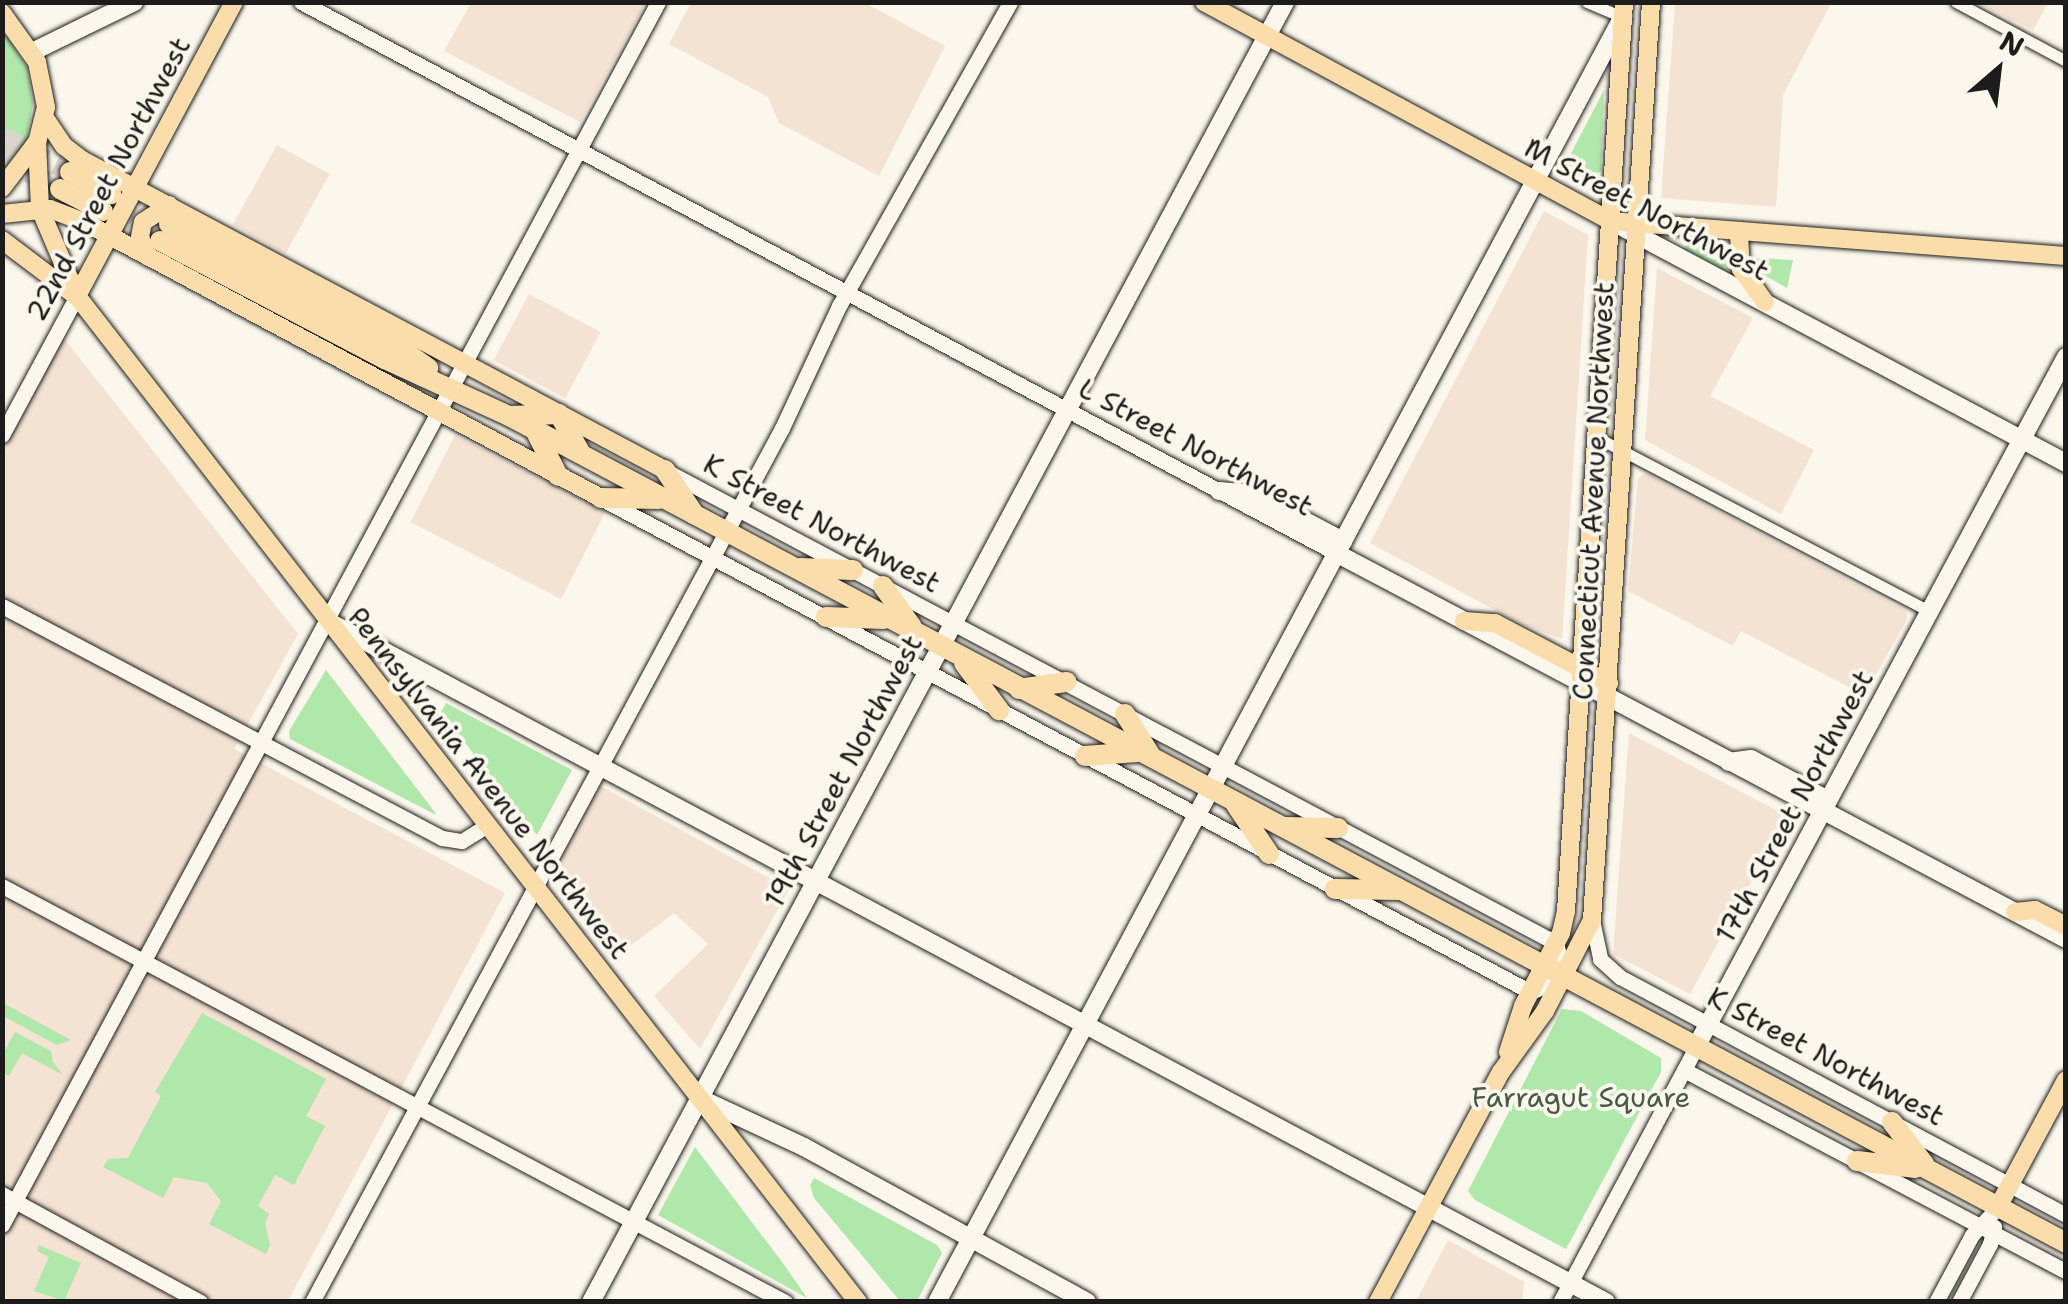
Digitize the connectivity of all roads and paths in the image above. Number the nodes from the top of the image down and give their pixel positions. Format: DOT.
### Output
graph roads {
  1 [pos="134,2"];
  2 [pos="234,2"];
  3 [pos="302,2"];
  4 [pos="658,2"];
  5 [pos="1010,2"];
  6 [pos="1204,2"];
  7 [pos="1286,2"];
  8 [pos="1587,2"];
  9 [pos="1651,2"];
  10 [pos="1956,2"];
  11 [pos="1626,7"];
  12 [pos="2,14"];
  13 [pos="1267,38"];
  14 [pos="32,52"];
  15 [pos="2066,61"];
  16 [pos="45,118"];
  17 [pos="37,142"];
  18 [pos="579,151"];
  19 [pos="65,180"];
  20 [pos="1535,181"];
  21 [pos="2,188"];
  22 [pos="135,188"];
  23 [pos="107,202"];
  24 [pos="40,209"];
  25 [pos="2,214"];
  26 [pos="1610,221"];
  27 [pos="1636,229"];
  28 [pos="161,231"];
  29 [pos="1739,234"];
  30 [pos="110,236"];
  31 [pos="2,240"];
  32 [pos="2066,256"];
  33 [pos="846,293"];
  34 [pos="77,296"];
  35 [pos="1765,302"];
  36 [pos="2066,357"];
  37 [pos="466,365"];
  38 [pos="454,387"];
  39 [pos="1068,410"];
  40 [pos="440,413"];
  41 [pos="558,414"];
  42 [pos="510,416"];
  43 [pos="535,430"];
  44 [pos="2,434"];
  45 [pos="2025,434"];
  46 [pos="1596,437"];
  47 [pos="1622,448"];
  48 [pos="2066,449"];
  49 [pos="581,454"];
  50 [pos="2066,463"];
  51 [pos="664,470"];
  52 [pos="558,476"];
  53 [pos="1219,491"];
  54 [pos="600,498"];
  55 [pos="664,499"];
  56 [pos="738,509"];
  57 [pos="695,516"];
  58 [pos="726,532"];
  59 [pos="1340,547"];
  60 [pos="713,558"];
  61 [pos="793,568"];
  62 [pos="853,570"];
  63 [pos="883,586"];
  64 [pos="2,606"];
  65 [pos="1929,611"];
  66 [pos="826,617"];
  67 [pos="890,619"];
  68 [pos="329,622"];
  69 [pos="953,624"];
  70 [pos="916,633"];
  71 [pos="940,646"];
  72 [pos="960,657"];
  73 [pos="927,671"];
  74 [pos="1581,676"];
  75 [pos="1066,682"];
  76 [pos="1019,689"];
  77 [pos="1608,691"];
  78 [pos="999,710"];
  79 [pos="1125,714"];
  80 [pos="263,745"];
  81 [pos="1146,755"];
  82 [pos="1085,756"];
  83 [pos="600,766"];
  84 [pos="1222,767"];
  85 [pos="1210,789"];
  86 [pos="1235,803"];
  87 [pos="1825,806"];
  88 [pos="1196,815"];
  89 [pos="486,826"];
  90 [pos="1282,827"];
  91 [pos="1338,828"];
  92 [pos="1269,854"];
  93 [pos="816,880"];
  94 [pos="2,886"];
  95 [pos="534,886"];
  96 [pos="1336,888"];
  97 [pos="1402,890"];
  98 [pos="2015,912"];
  99 [pos="1592,920"];
  100 [pos="2066,926"];
  101 [pos="2066,939"];
  102 [pos="1556,943"];
  103 [pos="146,963"];
  104 [pos="1544,966"];
  105 [pos="1564,977"];
  106 [pos="1531,992"];
  107 [pos="1086,1021"];
  108 [pos="1708,1025"];
  109 [pos="1696,1047"];
  110 [pos="1684,1070"];
  111 [pos="1502,1072"];
  112 [pos="2066,1080"];
  113 [pos="700,1098"];
  114 [pos="416,1105"];
  115 [pos="1892,1122"];
  116 [pos="1857,1161"];
  117 [pos="1928,1170"];
  118 [pos="2010,1185"];
  119 [pos="10,1198"];
  120 [pos="1430,1206"];
  121 [pos="1998,1207"];
  122 [pos="2066,1215"];
  123 [pos="634,1221"];
  124 [pos="2,1225"];
  125 [pos="1986,1230"];
  126 [pos="970,1240"];
  127 [pos="2066,1242"];
  128 [pos="2066,1271"];
  129 [pos="1571,1281"];
  130 [pos="200,1302"];
  131 [pos="312,1302"];
  132 [pos="591,1302"];
  133 [pos="785,1302"];
  134 [pos="858,1302"];
  135 [pos="937,1302"];
  136 [pos="1086,1302"];
  137 [pos="1378,1302"];
  138 [pos="1560,1302"];
  139 [pos="1606,1302"];
  140 [pos="1936,1302"];
  141 [pos="1959,1302"];
  1 -- 14 [label="main road"];
  2 -- 22 [label="main road, 22nd Street Northwest"];
  3 -- 18 [label="street, L Street Northwest"];
  4 -- 18 [label="street"];
  5 -- 33 [label="street"];
  6 -- 13 [label="main road, M Street Northwest"];
  7 -- 13 [label="main road, 19th Street Northwest"];
  8 -- 11 [label="street"];
  9 -- 27 [label="main road, Connecticut Avenue Northwest"];
  10 -- 15 [label="street"];
  11 -- 20 [label="main road"];
  11 -- 26 [label="main road, Connecticut Avenue Northwest"];
  12 -- 14 [label="main road"];
  13 -- 20 [label="main road, M Street Northwest"];
  13 -- 39 [label="main road, 19th Street Northwest"];
  14 -- 16 [label="main road"];
  16 -- 17 [label="main road"];
  16 -- 22 [label="main road, K Street Northwest"];
  17 -- 21 [label="main road"];
  17 -- 24 [label="main road, Pennsylvania Avenue Northwest"];
  18 -- 33 [label="street, L Street Northwest"];
  18 -- 37 [label="street"];
  19 -- 23 [label="highway"];
  20 -- 26 [label="main road, M Street Northwest"];
  20 -- 59 [label="main road"];
  22 -- 28 [label="main road, K Street Northwest"];
  22 -- 30 [label="main road, 22nd Street Northwest"];
  24 -- 25 [label="main road, K Street Northwest"];
  24 -- 30 [label="main road, K Street Northwest"];
  24 -- 34 [label="main road, Pennsylvania Avenue Northwest"];
  26 -- 27 [label="main road"];
  26 -- 46 [label="main road, Connecticut Avenue Northwest"];
  27 -- 29 [label="main road"];
  27 -- 35 [label="main road, M Street Northwest"];
  27 -- 47 [label="main road, Connecticut Avenue Northwest"];
  28 -- 30 [label="main road, K Street Northwest"];
  28 -- 37 [label="main road, K Street Northwest"];
  28 -- 38 [label="highway, K Street Northwest"];
  28 -- 40 [label="main road, K Street Northwest"];
  29 -- 32 [label="main road"];
  29 -- 35 [label="main road"];
  30 -- 34 [label="main road, 22nd Street Northwest"];
  31 -- 34 [label="main road, Pennsylvania Avenue Northwest"];
  33 -- 39 [label="street, L Street Northwest"];
  33 -- 56 [label="street"];
  34 -- 44 [label="street, 22nd Street Northwest"];
  34 -- 68 [label="main road, Pennsylvania Avenue Northwest"];
  35 -- 45 [label="main road, M Street Northwest"];
  36 -- 45 [label="main road, 17th Street Northwest"];
  37 -- 38 [label="street"];
  37 -- 41 [label="main road, K Street Northwest"];
  38 -- 40 [label="street"];
  38 -- 42 [label="highway, K Street Northwest"];
  39 -- 53 [label="street, L Street Northwest"];
  39 -- 69 [label="main road, 19th Street Northwest"];
  40 -- 52 [label="main road, K Street Northwest"];
  40 -- 68 [label="street"];
  41 -- 42 [label="highway"];
  41 -- 49 [label="highway"];
  41 -- 51 [label="main road, K Street Northwest"];
  42 -- 43 [label="highway, K Street Northwest"];
  43 -- 49 [label="highway, K Street Northwest"];
  43 -- 52 [label="highway"];
  45 -- 48 [label="main road"];
  45 -- 50 [label="main road, M Street Northwest"];
  45 -- 65 [label="main road, 17th Street Northwest"];
  46 -- 47 [label="street"];
  46 -- 74 [label="main road, Connecticut Avenue Northwest"];
  47 -- 65 [label="street"];
  47 -- 77 [label="main road, Connecticut Avenue Northwest"];
  49 -- 55 [label="highway, K Street Northwest"];
  51 -- 56 [label="street, K Street Northwest"];
  51 -- 57 [label="highway"];
  52 -- 54 [label="main road, K Street Northwest"];
  53 -- 59 [label="main road"];
  54 -- 55 [label="highway"];
  54 -- 60 [label="street, K Street Northwest"];
  55 -- 57 [label="highway, K Street Northwest"];
  56 -- 58 [label="street"];
  56 -- 62 [label="street, K Street Northwest"];
  57 -- 58 [label="highway, K Street Northwest"];
  58 -- 60 [label="street"];
  58 -- 61 [label="highway, K Street Northwest"];
  59 -- 74 [label="main road"];
  59 -- 84 [label="main road"];
  60 -- 66 [label="street, K Street Northwest"];
  60 -- 83 [label="street"];
  61 -- 62 [label="highway"];
  61 -- 67 [label="highway, K Street Northwest"];
  62 -- 63 [label="street, K Street Northwest"];
  63 -- 69 [label="street, K Street Northwest"];
  63 -- 70 [label="highway"];
  64 -- 80 [label="street"];
  65 -- 87 [label="main road, 17th Street Northwest"];
  66 -- 67 [label="highway"];
  66 -- 73 [label="street, K Street Northwest"];
  67 -- 70 [label="highway, K Street Northwest"];
  68 -- 80 [label="street"];
  68 -- 83 [label="main road"];
  68 -- 89 [label="main road, Pennsylvania Avenue Northwest"];
  69 -- 71 [label="main road, 19th Street Northwest"];
  69 -- 75 [label="street, K Street Northwest"];
  70 -- 71 [label="highway, K Street Northwest"];
  71 -- 72 [label="highway, K Street Northwest"];
  71 -- 73 [label="main road, 19th Street Northwest"];
  72 -- 76 [label="highway, K Street Northwest"];
  72 -- 78 [label="highway"];
  73 -- 78 [label="street, K Street Northwest"];
  73 -- 93 [label="main road, 19th Street Northwest"];
  74 -- 77 [label="main road"];
  74 -- 102 [label="main road, Connecticut Avenue Northwest"];
  75 -- 76 [label="highway"];
  75 -- 79 [label="street, K Street Northwest"];
  76 -- 81 [label="highway, K Street Northwest"];
  77 -- 87 [label="main road"];
  77 -- 99 [label="main road, Connecticut Avenue Northwest"];
  78 -- 82 [label="street, K Street Northwest"];
  79 -- 81 [label="highway"];
  79 -- 84 [label="street, K Street Northwest"];
  80 -- 89 [label="street"];
  80 -- 103 [label="street"];
  81 -- 82 [label="highway"];
  81 -- 85 [label="highway, K Street Northwest"];
  82 -- 88 [label="street, K Street Northwest"];
  83 -- 93 [label="main road"];
  83 -- 95 [label="street"];
  84 -- 85 [label="main road"];
  84 -- 91 [label="street, K Street Northwest"];
  85 -- 86 [label="highway, K Street Northwest"];
  85 -- 88 [label="main road"];
  86 -- 90 [label="highway, K Street Northwest"];
  86 -- 92 [label="highway"];
  87 -- 98 [label="main road"];
  87 -- 108 [label="main road, 17th Street Northwest"];
  88 -- 92 [label="street, K Street Northwest"];
  88 -- 107 [label="main road"];
  89 -- 95 [label="main road, Pennsylvania Avenue Northwest"];
  90 -- 91 [label="highway"];
  90 -- 97 [label="highway, K Street Northwest"];
  91 -- 102 [label="street, K Street Northwest"];
  92 -- 96 [label="street, K Street Northwest"];
  93 -- 107 [label="main road"];
  93 -- 113 [label="main road, 19th Street Northwest"];
  94 -- 103 [label="street"];
  95 -- 113 [label="main road, Pennsylvania Avenue Northwest"];
  95 -- 114 [label="street"];
  96 -- 97 [label="highway"];
  96 -- 106 [label="street, K Street Northwest"];
  97 -- 104 [label="highway, K Street Northwest"];
  98 -- 100 [label="main road"];
  98 -- 101 [label="main road"];
  99 -- 105 [label="main road, Connecticut Avenue Northwest"];
  99 -- 108 [label="street, K Street Northwest"];
  102 -- 104 [label="main road, Connecticut Avenue Northwest"];
  102 -- 105 [label="street"];
  103 -- 114 [label="street"];
  103 -- 119 [label="street"];
  104 -- 105 [label="highway, K Street Northwest"];
  104 -- 106 [label="main road"];
  105 -- 106 [label="street"];
  105 -- 109 [label="highway, K Street Northwest"];
  105 -- 111 [label="main road"];
  106 -- 111 [label="main road"];
  107 -- 120 [label="main road"];
  107 -- 126 [label="main road"];
  108 -- 109 [label="main road, 17th Street Northwest"];
  108 -- 115 [label="street, K Street Northwest"];
  109 -- 110 [label="street, 17th Street Northwest"];
  109 -- 117 [label="highway, K Street Northwest"];
  110 -- 116 [label="street"];
  110 -- 129 [label="street, 17th Street Northwest"];
  111 -- 120 [label="main road"];
  112 -- 118 [label="main road"];
  113 -- 123 [label="main road, 19th Street Northwest"];
  113 -- 126 [label="main road"];
  113 -- 134 [label="main road, Pennsylvania Avenue Northwest"];
  114 -- 123 [label="street"];
  114 -- 131 [label="street"];
  115 -- 117 [label="highway"];
  115 -- 118 [label="street, K Street Northwest"];
  116 -- 117 [label="highway"];
  116 -- 125 [label="street"];
  117 -- 121 [label="highway, K Street Northwest"];
  118 -- 121 [label="main road"];
  118 -- 122 [label="street, K Street Northwest"];
  119 -- 124 [label="street"];
  119 -- 130 [label="street"];
  120 -- 129 [label="main road"];
  120 -- 137 [label="main road"];
  121 -- 125 [label="street"];
  121 -- 127 [label="highway, K Street Northwest"];
  123 -- 132 [label="main road, 19th Street Northwest"];
  123 -- 133 [label="street"];
  125 -- 128 [label="street"];
  125 -- 140 [label="street"];
  125 -- 141 [label="street"];
  126 -- 135 [label="main road"];
  126 -- 136 [label="main road"];
  129 -- 138 [label="street"];
  129 -- 139 [label="main road"];
}
